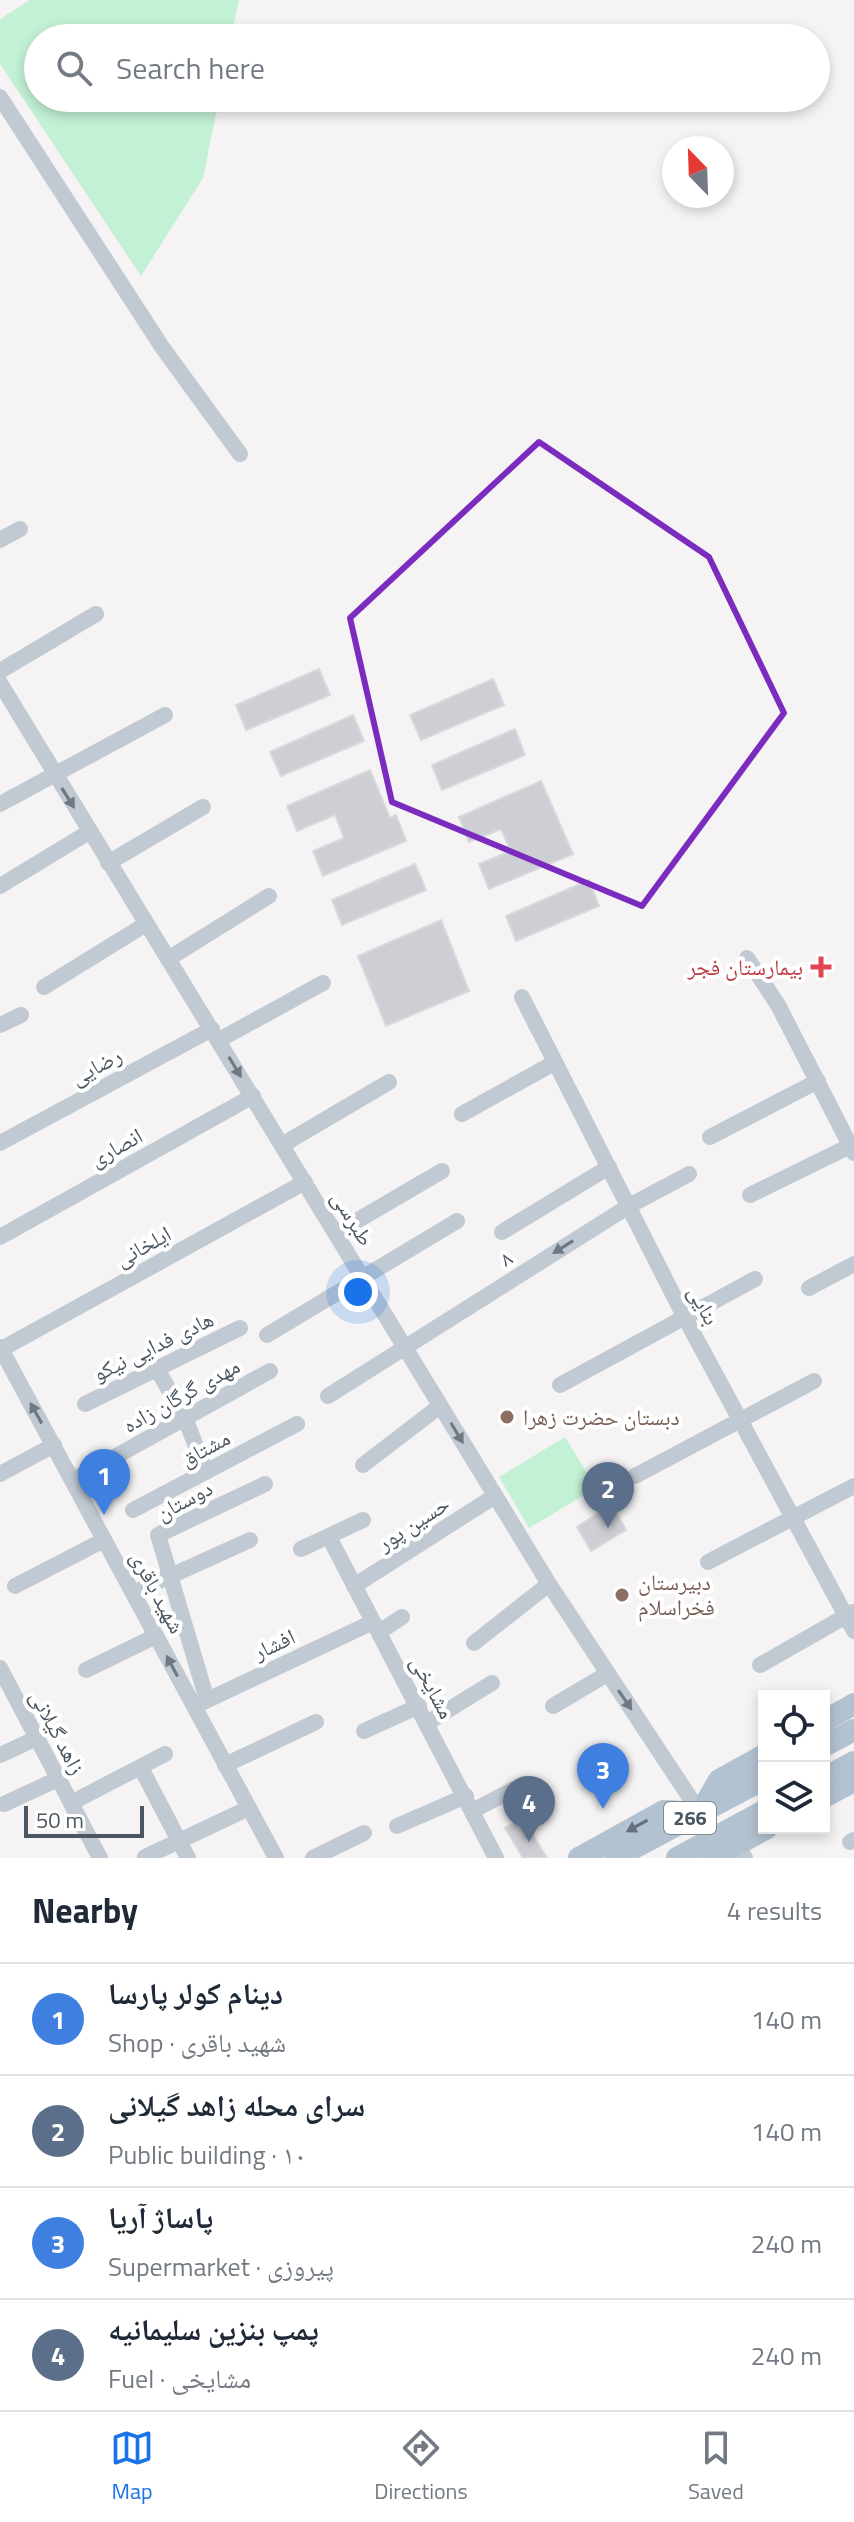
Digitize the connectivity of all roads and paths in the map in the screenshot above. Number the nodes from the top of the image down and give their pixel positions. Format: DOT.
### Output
graph roads {
  1 [pos="0,97"];
  2 [pos="240,454"];
  3 [pos="20,529"];
  4 [pos="0,540"];
  5 [pos="96,614"];
  6 [pos="0,671"];
  7 [pos="2,692"];
  8 [pos="165,715"];
  9 [pos="54,774"];
  10 [pos="0,804"];
  11 [pos="203,807"];
  12 [pos="89,832"];
  13 [pos="108,863"];
  14 [pos="0,886"];
  15 [pos="269,896"];
  16 [pos="146,924"];
  17 [pos="747,958"];
  18 [pos="168,959"];
  19 [pos="323,983"];
  20 [pos="44,987"];
  21 [pos="522,997"];
  22 [pos="21,1015"];
  23 [pos="0,1025"];
  24 [pos="216,1035"];
  25 [pos="554,1063"];
  26 [pos="818,1081"];
  27 [pos="389,1082"];
  28 [pos="253,1096"];
  29 [pos="462,1114"];
  30 [pos="710,1137"];
  31 [pos="0,1143"];
  32 [pos="282,1145"];
  33 [pos="852,1149"];
  34 [pos="609,1167"];
  35 [pos="442,1171"];
  36 [pos="689,1174"];
  37 [pos="305,1182"];
  38 [pos="750,1195"];
  39 [pos="629,1206"];
  40 [pos="457,1221"];
  41 [pos="502,1232"];
  42 [pos="336,1233"];
  43 [pos="0,1237"];
  44 [pos="854,1264"];
  45 [pos="363,1278"];
  46 [pos="755,1279"];
  47 [pos="809,1288"];
  48 [pos="684,1316"];
  49 [pos="240,1328"];
  50 [pos="267,1335"];
  51 [pos="405,1347"];
  52 [pos="0,1349"];
  53 [pos="157,1369"];
  54 [pos="270,1371"];
  55 [pos="814,1381"];
  56 [pos="560,1385"];
  57 [pos="328,1396"];
  58 [pos="85,1404"];
  59 [pos="440,1406"];
  60 [pos="185,1418"];
  61 [pos="741,1418"];
  62 [pos="297,1424"];
  63 [pos="54,1445"];
  64 [pos="363,1465"];
  65 [pos="206,1472"];
  66 [pos="0,1474"];
  67 [pos="635,1476"];
  68 [pos="73,1480"];
  69 [pos="265,1484"];
  70 [pos="854,1486"];
  71 [pos="495,1496"];
  72 [pos="133,1510"];
  73 [pos="794,1519"];
  74 [pos="363,1520"];
  75 [pos="329,1537"];
  76 [pos="104,1540"];
  77 [pos="250,1540"];
  78 [pos="301,1549"];
  79 [pos="708,1562"];
  80 [pos="171,1575"];
  81 [pos="549,1584"];
  82 [pos="15,1586"];
  83 [pos="354,1586"];
  84 [pos="133,1593"];
  85 [pos="402,1617"];
  86 [pos="851,1620"];
  87 [pos="376,1627"];
  88 [pos="156,1636"];
  89 [pos="474,1643"];
  90 [pos="760,1665"];
  91 [pos="0,1668"];
  92 [pos="86,1670"];
  93 [pos="607,1674"];
  94 [pos="492,1683"];
  95 [pos="201,1704"];
  96 [pos="854,1704"];
  97 [pos="419,1706"];
  98 [pos="553,1706"];
  99 [pos="830,1718"];
  100 [pos="316,1722"];
  101 [pos="427,1723"];
  102 [pos="854,1730"];
  103 [pos="364,1731"];
  104 [pos="37,1738"];
  105 [pos="830,1743"];
  106 [pos="165,1754"];
  107 [pos="0,1755"];
  108 [pos="758,1758"];
  109 [pos="854,1762"];
  110 [pos="225,1765"];
  111 [pos="141,1768"];
  112 [pos="830,1775"];
  113 [pos="58,1779"];
  114 [pos="758,1782"];
  115 [pos="524,1784"];
  116 [pos="852,1784"];
  117 [pos="830,1794"];
  118 [pos="71,1803"];
  119 [pos="469,1803"];
  120 [pos="4,1804"];
  121 [pos="249,1808"];
  122 [pos="700,1813"];
  123 [pos="758,1814"];
  124 [pos="397,1826"];
  125 [pos="364,1833"];
  126 [pos="760,1834"];
  127 [pos="180,1841"];
  128 [pos="741,1851"];
  129 [pos="145,1857"];
  130 [pos="99,1858"];
  131 [pos="188,1858"];
  132 [pos="276,1858"];
  133 [pos="313,1858"];
  134 [pos="496,1858"];
  135 [pos="579,1858"];
  136 [pos="615,1858"];
  137 [pos="677,1858"];
  138 [pos="712,1858"];
  1 -- 2 [label="street"];
  3 -- 4 [label="street"];
  5 -- 6 [label="street"];
  7 -- 9 [label="street, طبرسی"];
  8 -- 9 [label="street"];
  9 -- 10 [label="street"];
  9 -- 12 [label="street, طبرسی, one-way"];
  11 -- 13 [label="street"];
  12 -- 13 [label="street, طبرسی"];
  12 -- 14 [label="street"];
  13 -- 16 [label="street, طبرسی"];
  15 -- 18 [label="street"];
  16 -- 18 [label="street, طبرسی"];
  16 -- 20 [label="street"];
  17 -- 26 [label="street"];
  18 -- 24 [label="street, طبرسی"];
  19 -- 24 [label="street, رضایی"];
  21 -- 25 [label="street, بنایی"];
  22 -- 23 [label="street"];
  24 -- 28 [label="street, طبرسی, one-way"];
  24 -- 31 [label="street, رضایی"];
  25 -- 29 [label="street"];
  25 -- 34 [label="street, بنایی"];
  26 -- 30 [label="street"];
  26 -- 33 [label="street"];
  27 -- 32 [label="street"];
  28 -- 32 [label="street, طبرسی"];
  28 -- 43 [label="street, انصاری"];
  32 -- 37 [label="street, طبرسی"];
  33 -- 38 [label="street"];
  34 -- 39 [label="street, بنایی"];
  34 -- 41 [label="street"];
  35 -- 42 [label="street"];
  36 -- 39 [label="street, ۸"];
  37 -- 42 [label="street, طبرسی"];
  37 -- 52 [label="street, ایلخانی"];
  39 -- 48 [label="street, بنایی"];
  39 -- 51 [label="street, ۸, one-way"];
  40 -- 45 [label="street"];
  42 -- 45 [label="street, طبرسی"];
  44 -- 47 [label="street"];
  45 -- 50 [label="street"];
  45 -- 51 [label="street, طبرسی"];
  46 -- 48 [label="street"];
  48 -- 56 [label="street"];
  48 -- 61 [label="street, بنایی"];
  49 -- 53 [label="street, هادی فدایی نیکو"];
  51 -- 57 [label="street, ۸"];
  51 -- 59 [label="street, طبرسی"];
  63 -- 52 [label="street, شهید باقری, one-way"];
  53 -- 58 [label="street, هادی فدایی نیکو"];
  53 -- 60 [label="street"];
  54 -- 60 [label="street, مهدی گرگان زاده"];
  55 -- 61 [label="street"];
  59 -- 64 [label="street"];
  59 -- 71 [label="street, طبرسی, one-way"];
  60 -- 65 [label="street"];
  60 -- 68 [label="street, مهدی گرگان زاده"];
  61 -- 67 [label="street"];
  61 -- 73 [label="street, بنایی"];
  62 -- 65 [label="street, مشتاق"];
  63 -- 66 [label="street"];
  63 -- 68 [label="street, شهید باقری"];
  65 -- 72 [label="street, مشتاق"];
  68 -- 76 [label="street, شهید باقری"];
  69 -- 80 [label="street, دوستان"];
  70 -- 73 [label="street"];
  71 -- 81 [label="street, طبرسی"];
  71 -- 83 [label="street, حسین پور"];
  73 -- 79 [label="street"];
  73 -- 86 [label="street, بنایی"];
  74 -- 75 [label="street"];
  75 -- 78 [label="street"];
  75 -- 83 [label="street, مشایخی"];
  76 -- 82 [label="street"];
  76 -- 84 [label="street, شهید باقری"];
  77 -- 80 [label="street"];
  80 -- 84 [label="street"];
  80 -- 95 [label="street, دوستان"];
  81 -- 89 [label="street"];
  81 -- 93 [label="street, طبرسی"];
  83 -- 87 [label="street, مشایخی"];
  84 -- 88 [label="street, شهید باقری"];
  85 -- 87 [label="street, افشار"];
  86 -- 90 [label="street"];
  87 -- 95 [label="street, افشار"];
  87 -- 97 [label="street, مشایخی"];
  88 -- 92 [label="street"];
  95 -- 88 [label="street, شهید باقری, one-way"];
  91 -- 104 [label="street, زاهد گیلانی"];
  93 -- 98 [label="street"];
  93 -- 122 [label="street, طبرسی, one-way"];
  94 -- 101 [label="street"];
  95 -- 110 [label="street, شهید باقری"];
  96 -- 99 [label="main road"];
  97 -- 101 [label="street, مشایخی"];
  97 -- 103 [label="street"];
  100 -- 110 [label="street"];
  101 -- 119 [label="street, مشایخی"];
  102 -- 105 [label="main road"];
  104 -- 107 [label="street"];
  104 -- 113 [label="street, زاهد گیلانی"];
  106 -- 111 [label="street"];
  108 -- 122 [label="main road"];
  109 -- 112 [label="main road"];
  110 -- 121 [label="street, شهید باقری"];
  111 -- 118 [label="street"];
  111 -- 127 [label="street"];
  113 -- 118 [label="street, زاهد گیلانی"];
  113 -- 120 [label="street"];
  114 -- 122 [label="main road, 266"];
  115 -- 119 [label="street"];
  116 -- 117 [label="main road"];
  118 -- 130 [label="street, زاهد گیلانی"];
  119 -- 124 [label="street"];
  119 -- 134 [label="street, مشایخی"];
  121 -- 127 [label="street"];
  121 -- 132 [label="street, شهید باقری"];
  122 -- 135 [label="main road, one-way"];
  122 -- 136 [label="main road, 266"];
  123 -- 137 [label="main road, 266"];
  125 -- 133 [label="street"];
  126 -- 128 [label="main road"];
  127 -- 129 [label="street"];
  127 -- 131 [label="street"];
  128 -- 138 [label="main road"];
}
